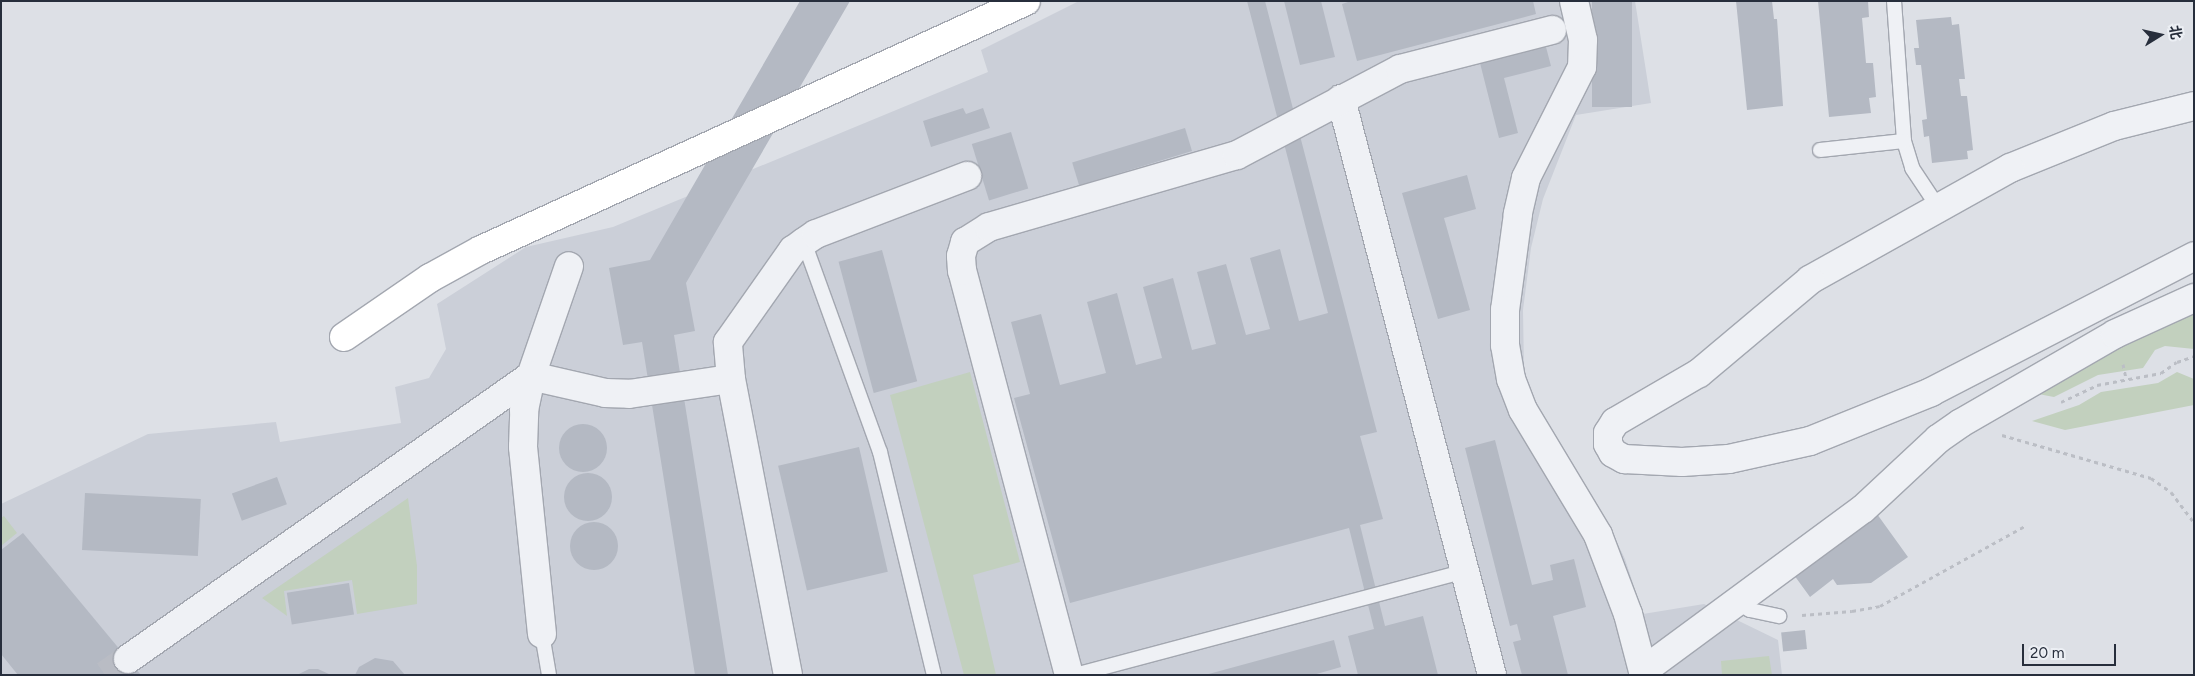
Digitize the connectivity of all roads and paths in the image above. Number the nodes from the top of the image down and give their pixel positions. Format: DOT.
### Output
graph roads {
  1 [pos="1026,1"];
  2 [pos="1574,1"];
  3 [pos="1894,1"];
  4 [pos="1552,30"];
  5 [pos="1340,99"];
  6 [pos="2194,106"];
  7 [pos="1904,141"];
  8 [pos="1820,150"];
  9 [pos="967,176"];
  10 [pos="1938,207"];
  11 [pos="804,242"];
  12 [pos="2194,256"];
  13 [pos="569,266"];
  14 [pos="2194,298"];
  15 [pos="344,337"];
  16 [pos="2194,356"];
  17 [pos="531,376"];
  18 [pos="731,379"];
  19 [pos="2059,403"];
  20 [pos="1961,424"];
  21 [pos="2194,523"];
  22 [pos="2025,526"];
  23 [pos="1466,571"];
  24 [pos="1737,602"];
  25 [pos="1779,616"];
  26 [pos="542,634"];
  27 [pos="128,659"];
  28 [pos="1644,673"];
  29 [pos="549,675"];
  30 [pos="788,675"];
  31 [pos="934,675"];
  32 [pos="1069,675"];
  33 [pos="1075,675"];
  34 [pos="1492,675"];
  1 -- 15 [label="street"];
  2 -- 28 [label="street"];
  3 -- 7 [label="lane"];
  4 -- 5 [label="street"];
  5 -- 23 [label="street"];
  5 -- 32 [label="street"];
  6 -- 10 [label="street"];
  7 -- 8 [label="lane"];
  7 -- 10 [label="lane"];
  9 -- 11 [label="street"];
  10 -- 12 [label="street"];
  11 -- 18 [label="street"];
  11 -- 31 [label="lane"];
  13 -- 17 [label="street"];
  14 -- 20 [label="street"];
  16 -- 19 [label="path"];
  17 -- 18 [label="street"];
  17 -- 26 [label="street"];
  17 -- 27 [label="street"];
  18 -- 30 [label="street"];
  20 -- 21 [label="path"];
  20 -- 24 [label="street"];
  22 -- 25 [label="path"];
  23 -- 33 [label="lane"];
  23 -- 34 [label="street"];
  24 -- 25 [label="lane"];
  24 -- 28 [label="street"];
  26 -- 29 [label="lane"];
}
